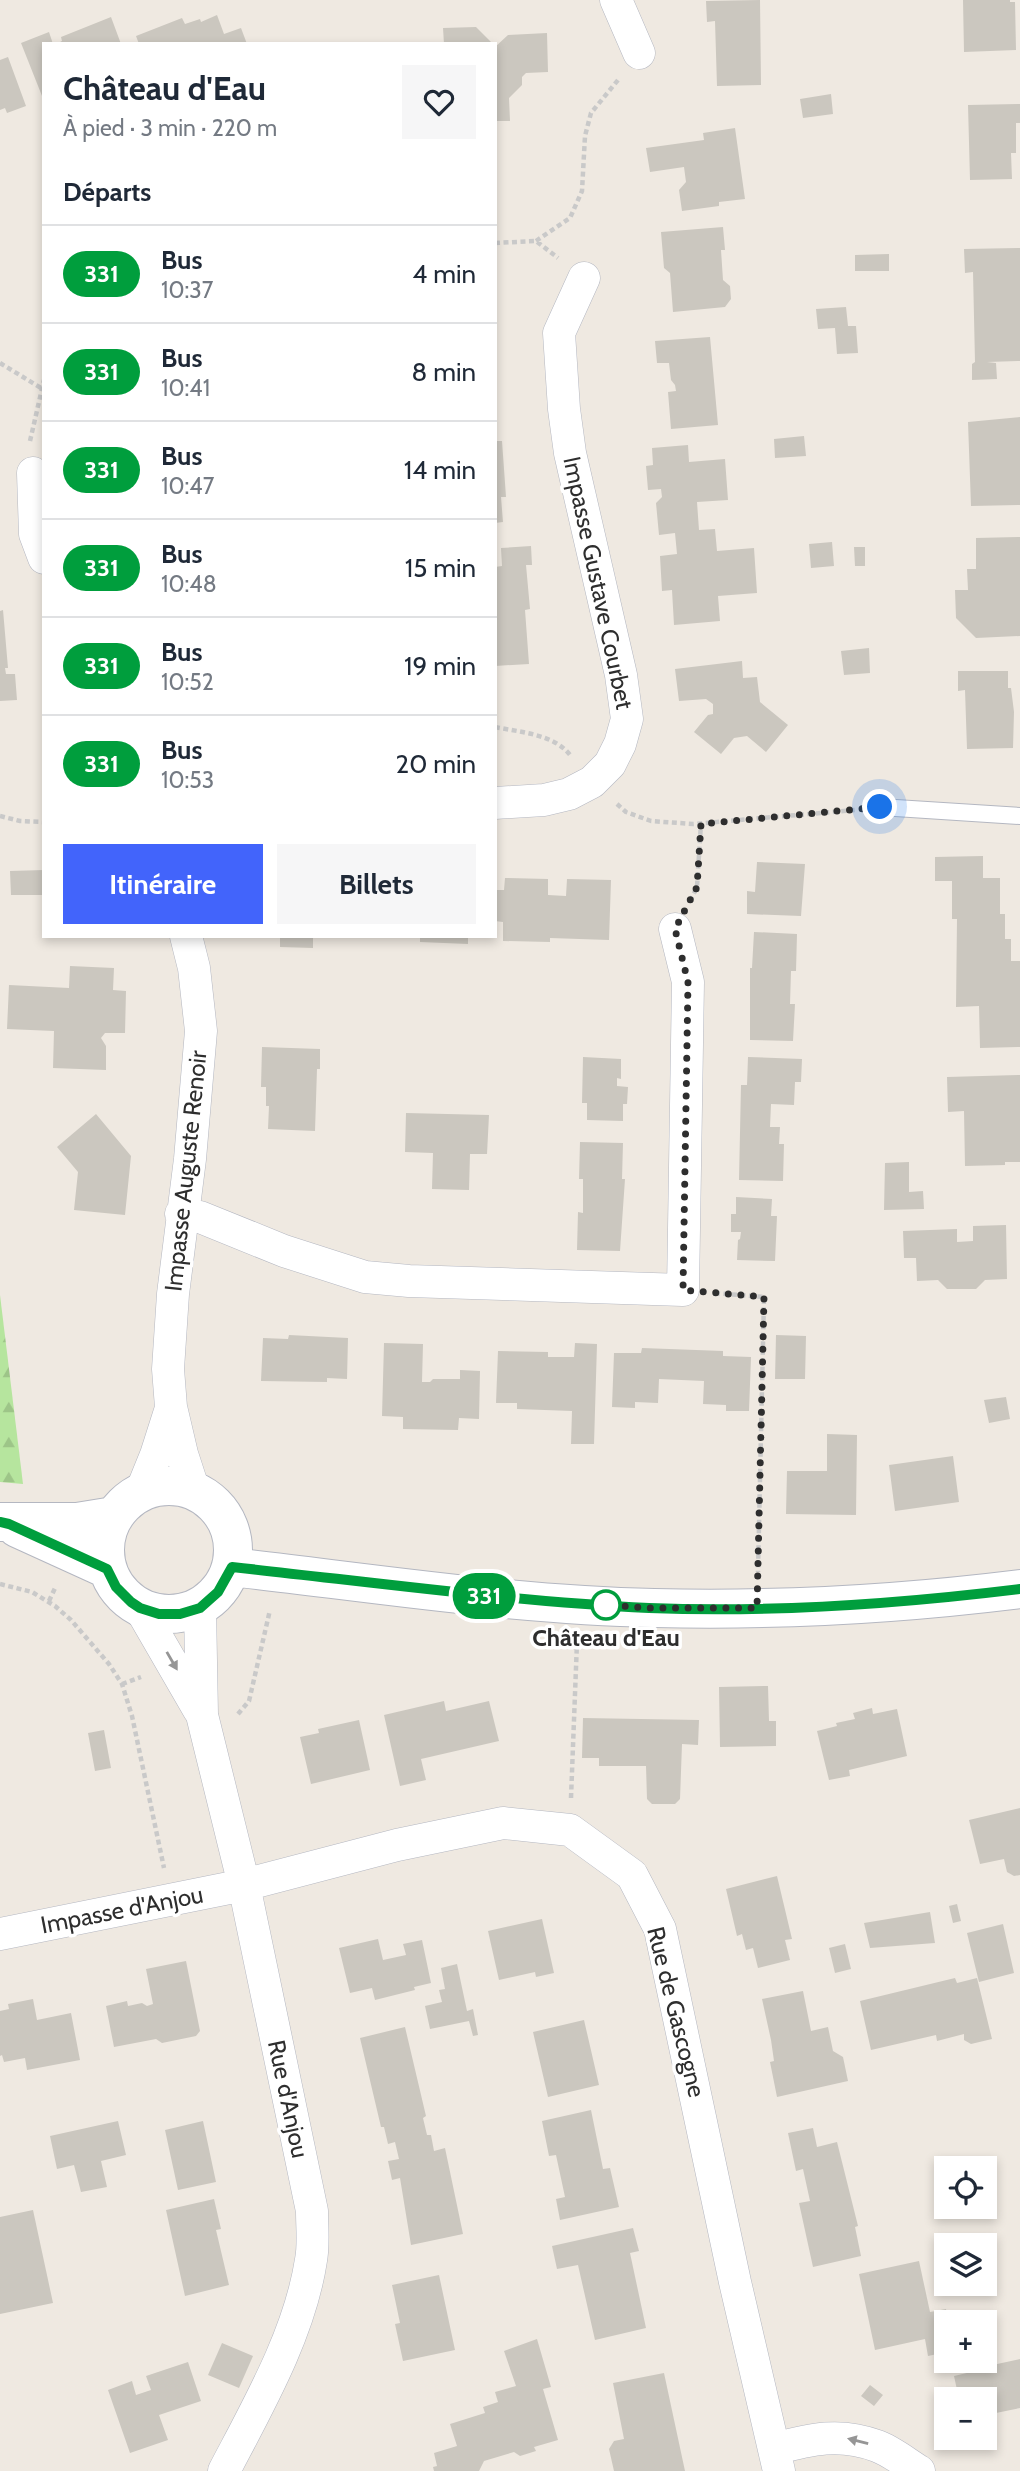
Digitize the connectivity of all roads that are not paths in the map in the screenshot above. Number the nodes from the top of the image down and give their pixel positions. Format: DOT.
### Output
graph roads {
  1 [pos="616,0"];
  2 [pos="639,54"];
  3 [pos="584,278"];
  4 [pos="33,473"];
  5 [pos="42,553"];
  6 [pos="497,803"];
  7 [pos="880,807"];
  8 [pos="1020,816"];
  9 [pos="675,929"];
  10 [pos="186,938"];
  11 [pos="181,1214"];
  12 [pos="171,1406"];
  13 [pos="194,1491"];
  14 [pos="128,1504"];
  15 [pos="5,1523"];
  16 [pos="232,1567"];
  17 [pos="107,1569"];
  18 [pos="1020,1589"];
  19 [pos="140,1608"];
  20 [pos="200,1608"];
  21 [pos="204,1726"];
  22 [pos="244,1885"];
  23 [pos="0,1934"];
  24 [pos="777,2460"];
  25 [pos="224,2471"];
  26 [pos="919,2471"];
  1 -- 2 [label="street"];
  3 -- 6 [label="street, Impasse Gustave Courbet"];
  4 -- 5 [label="street"];
  7 -- 8 [label="lane"];
  9 -- 11 [label="street"];
  10 -- 11 [label="street, Impasse Auguste Renoir"];
  11 -- 12 [label="street, Impasse Auguste Renoir"];
  12 -- 13 [label="street, Impasse Auguste Renoir"];
  12 -- 14 [label="street, Impasse Auguste Renoir"];
  13 -- 14 [label="street"];
  13 -- 16 [label="street"];
  14 -- 15 [label="street"];
  14 -- 17 [label="street"];
  15 -- 17 [label="street"];
  16 -- 18 [label="street"];
  16 -- 20 [label="street"];
  17 -- 19 [label="street"];
  19 -- 20 [label="street"];
  19 -- 21 [label="street, Rue d'Anjou, one-way"];
  20 -- 21 [label="street, Rue d'Anjou"];
  21 -- 22 [label="street, Rue d'Anjou"];
  22 -- 23 [label="street, Impasse d'Anjou"];
  22 -- 24 [label="street, Rue de Gascogne"];
  22 -- 25 [label="street, Rue d'Anjou"];
  26 -- 24 [label="street, one-way"];
}
